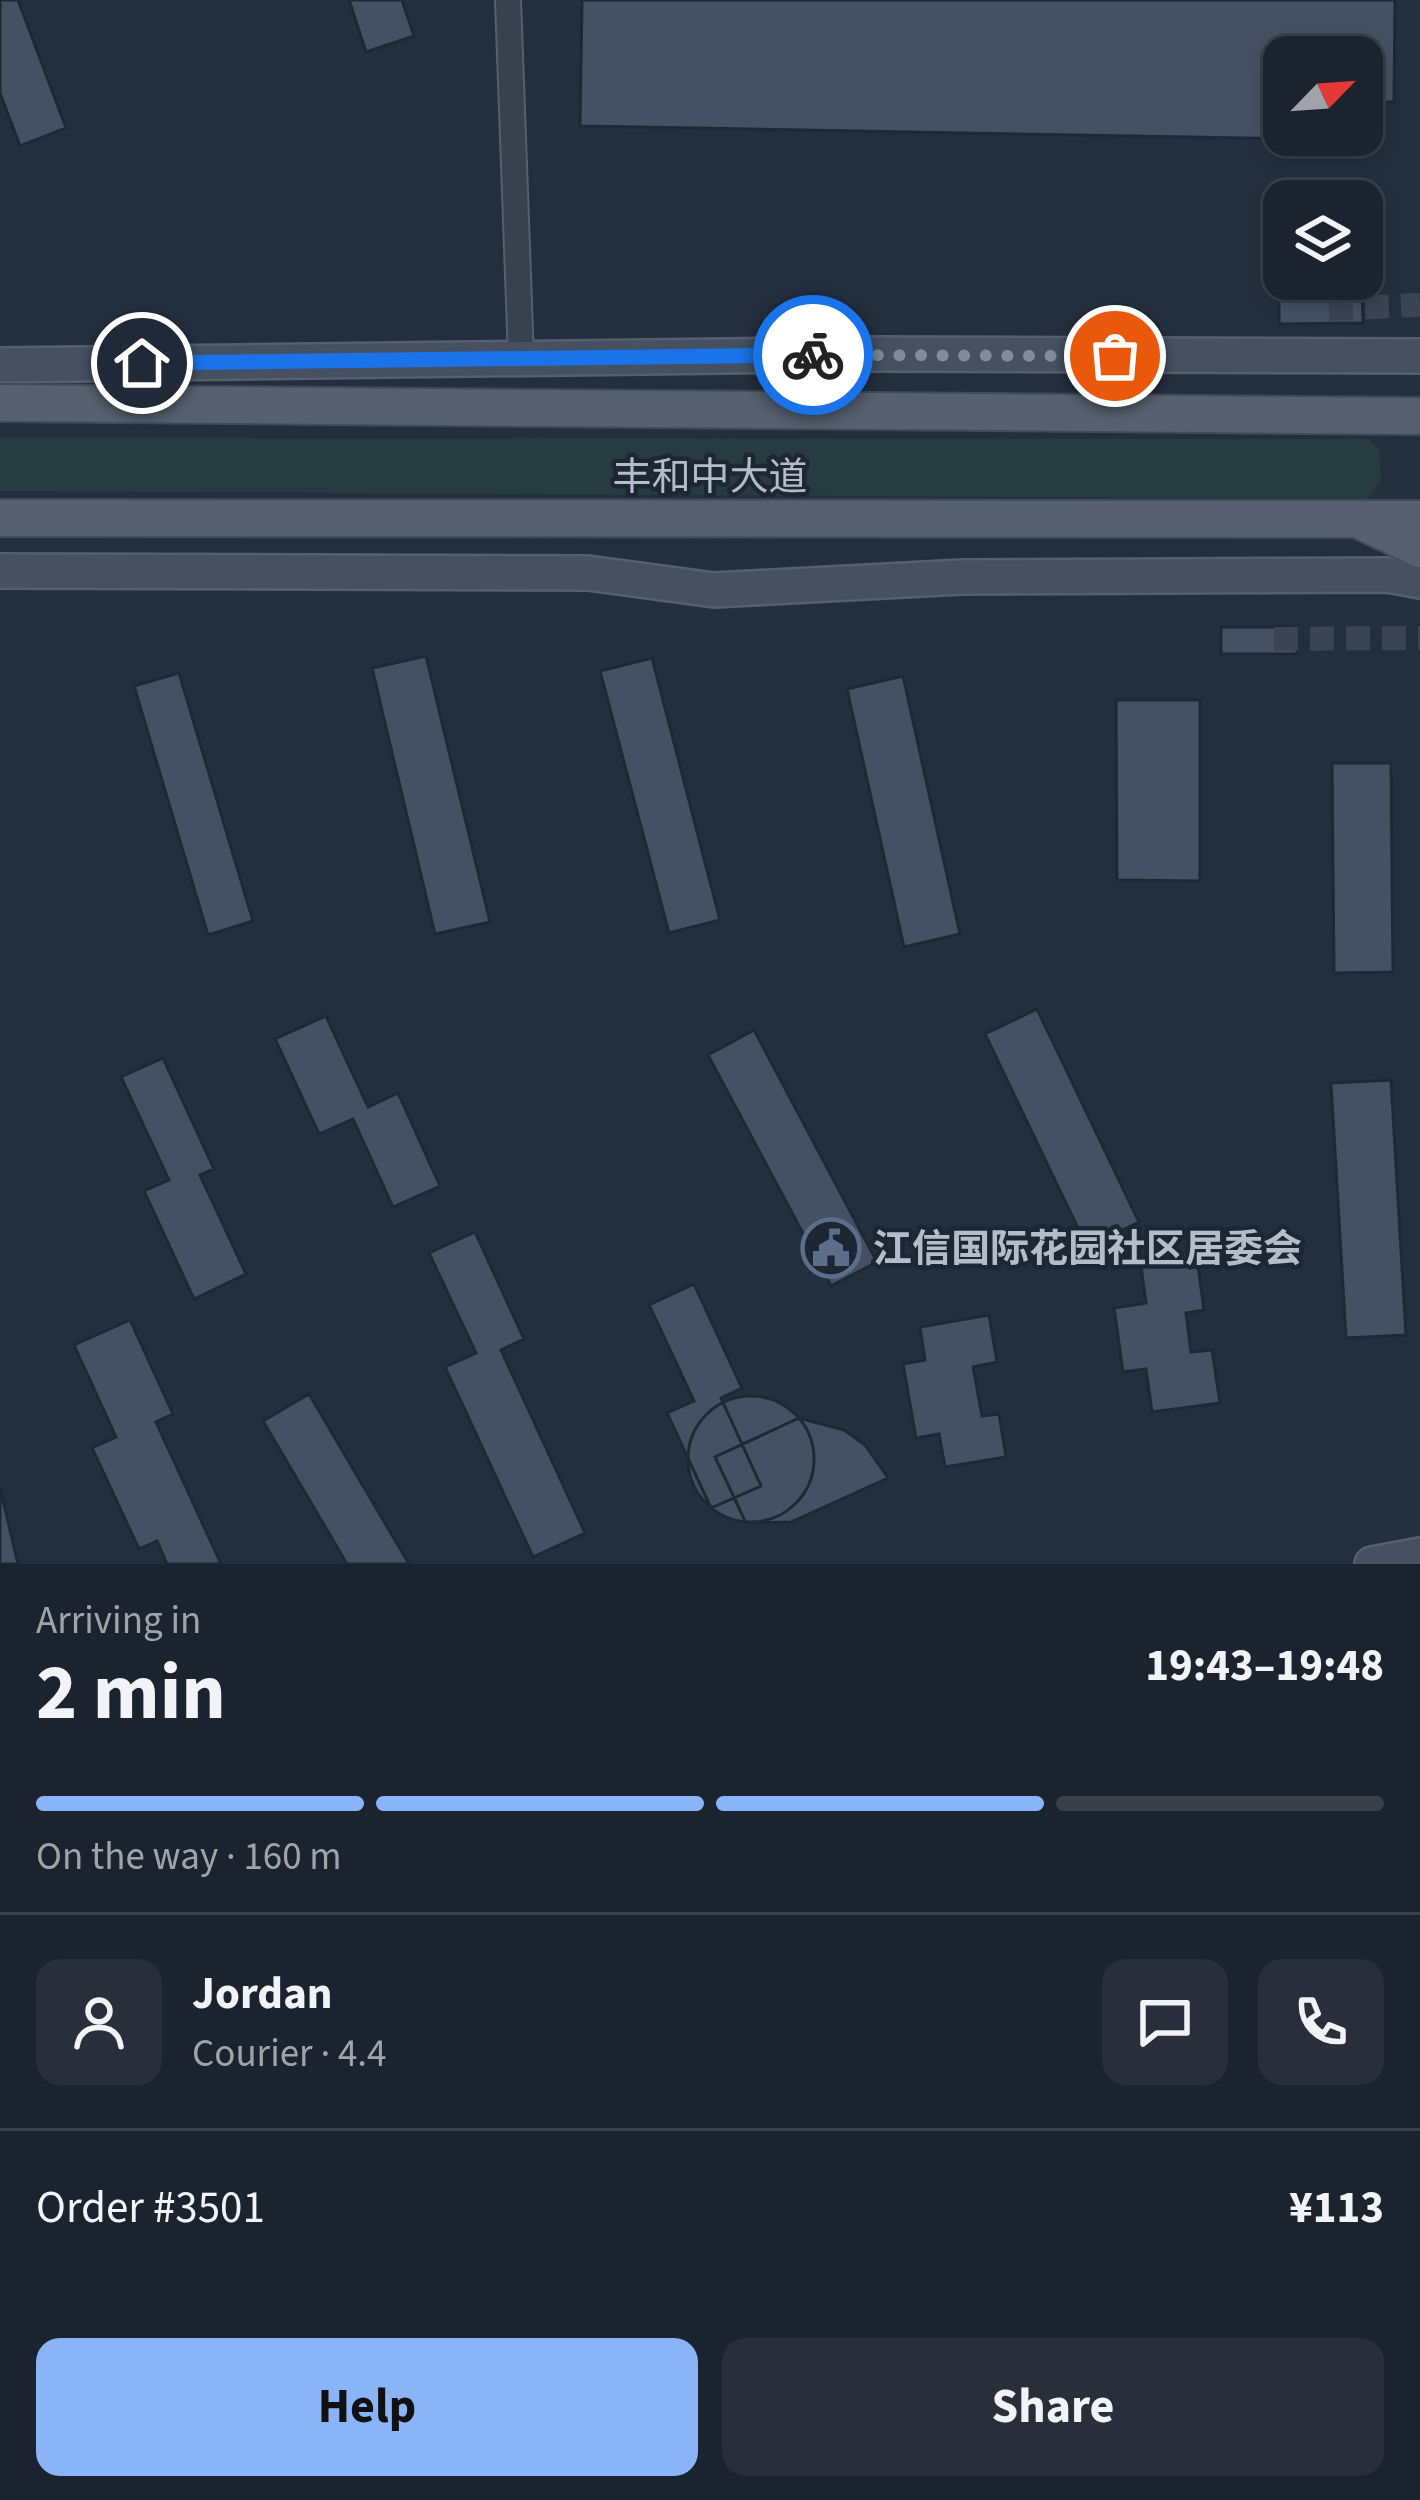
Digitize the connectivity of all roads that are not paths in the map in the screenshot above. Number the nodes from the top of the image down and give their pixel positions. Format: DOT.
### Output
graph roads {
  1 [pos="508,0"];
  2 [pos="1420,356"];
  3 [pos="520,358"];
  4 [pos="0,365"];
  5 [pos="0,403"];
  6 [pos="1420,416"];
  7 [pos="0,518"];
  8 [pos="1357,518"];
  9 [pos="1420,518"];
  10 [pos="1420,549"];
  11 [pos="0,572"];
  12 [pos="1420,581"];
  13 [pos="1420,1555"];
  14 [pos="1372,1564"];
  1 -- 3 [label="street"];
  2 -- 3 [label="main road"];
  3 -- 4 [label="main road"];
  5 -- 6 [label="main road, 丰和中大道"];
  7 -- 8 [label="main road, 丰和中大道"];
  8 -- 9 [label="main road, 丰和中大道"];
  8 -- 10 [label="main road"];
  11 -- 12 [label="main road"];
  13 -- 14 [label="main road"];
}
